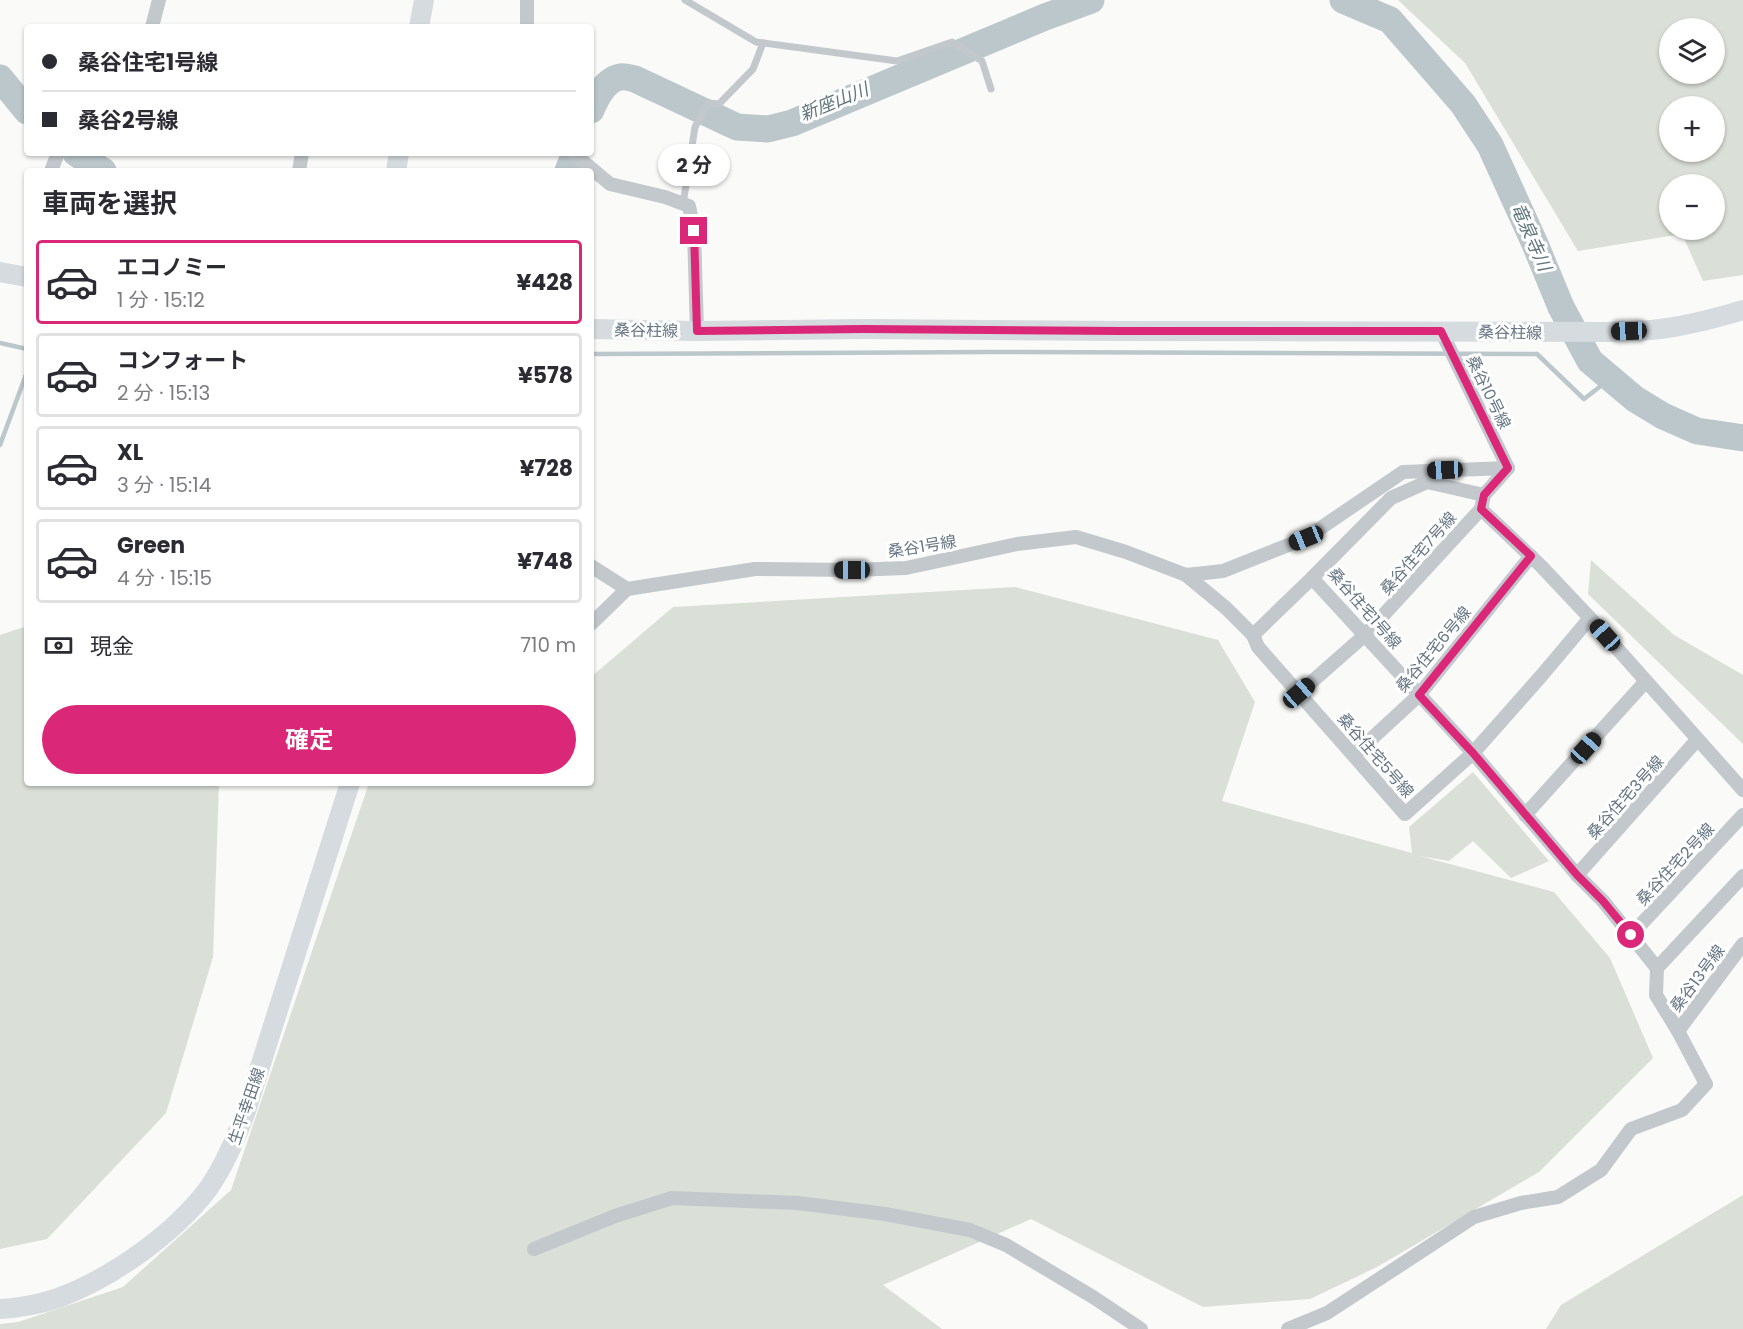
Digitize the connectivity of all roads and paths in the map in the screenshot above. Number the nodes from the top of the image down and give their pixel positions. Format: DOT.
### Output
graph roads {
  1 [pos="159,0"];
  2 [pos="424,0"];
  3 [pos="527,0"];
  4 [pos="685,0"];
  5 [pos="153,24"];
  6 [pos="420,24"];
  7 [pos="527,24"];
  8 [pos="763,43"];
  9 [pos="991,89"];
  10 [pos="577,156"];
  11 [pos="591,168"];
  12 [pos="594,171"];
  13 [pos="683,204"];
  14 [pos="0,272"];
  15 [pos="24,277"];
  16 [pos="1743,310"];
  17 [pos="594,328"];
  18 [pos="697,331"];
  19 [pos="1441,331"];
  20 [pos="1508,468"];
  21 [pos="1482,502"];
  22 [pos="1531,556"];
  23 [pos="594,568"];
  24 [pos="1186,576"];
  25 [pos="1312,578"];
  26 [pos="627,589"];
  27 [pos="1590,618"];
  28 [pos="594,621"];
  29 [pos="1253,635"];
  30 [pos="1365,635"];
  31 [pos="1646,681"];
  32 [pos="1299,693"];
  33 [pos="1419,695"];
  34 [pos="1698,740"];
  35 [pos="1473,753"];
  36 [pos="1354,755"];
  37 [pos="349,786"];
  38 [pos="1743,790"];
  39 [pos="1526,815"];
  40 [pos="1743,815"];
  41 [pos="1577,875"];
  42 [pos="1743,876"];
  43 [pos="1631,935"];
  44 [pos="1743,944"];
  45 [pos="1657,968"];
  46 [pos="1678,1031"];
  47 [pos="534,1249"];
  48 [pos="0,1309"];
  49 [pos="1141,1329"];
  50 [pos="1288,1329"];
  1 -- 5 [label="street"];
  2 -- 6 [label="main road"];
  3 -- 7 [label="street"];
  4 -- 8 [label="lane"];
  8 -- 9 [label="lane"];
  8 -- 13 [label="lane"];
  10 -- 11 [label="street"];
  12 -- 13 [label="street"];
  13 -- 18 [label="street"];
  14 -- 15 [label="main road"];
  16 -- 19 [label="main road, 桑谷柱線"];
  17 -- 18 [label="main road, 桑谷柱線"];
  18 -- 19 [label="main road, 桑谷柱線"];
  19 -- 20 [label="street, 桑谷10号線"];
  20 -- 21 [label="street, 桑谷住宅7号線"];
  20 -- 24 [label="street"];
  21 -- 22 [label="street"];
  21 -- 25 [label="street, 桑谷住宅1号線"];
  21 -- 30 [label="street, 桑谷住宅7号線"];
  22 -- 27 [label="street"];
  22 -- 33 [label="street, 桑谷住宅6号線"];
  23 -- 26 [label="street"];
  24 -- 26 [label="street, 桑谷1号線"];
  24 -- 29 [label="street, 桑谷住宅5号線"];
  25 -- 29 [label="street"];
  25 -- 30 [label="street, 桑谷住宅1号線"];
  26 -- 28 [label="street"];
  27 -- 31 [label="street"];
  27 -- 35 [label="street, 桑谷住宅5号線"];
  29 -- 32 [label="street, 桑谷住宅5号線"];
  30 -- 32 [label="street, 桑谷住宅7号線"];
  30 -- 33 [label="street, 桑谷住宅1号線"];
  31 -- 34 [label="street"];
  31 -- 39 [label="street"];
  32 -- 36 [label="street, 桑谷住宅5号線"];
  33 -- 35 [label="street, 桑谷住宅1号線"];
  33 -- 36 [label="street, 桑谷住宅6号線"];
  34 -- 38 [label="street"];
  34 -- 41 [label="street, 桑谷住宅3号線"];
  35 -- 36 [label="street, 桑谷住宅5号線"];
  35 -- 39 [label="street, 桑谷住宅1号線"];
  37 -- 48 [label="main road, 生平幸田線"];
  39 -- 41 [label="street, 桑谷住宅1号線"];
  40 -- 43 [label="street, 桑谷住宅2号線"];
  41 -- 43 [label="street, 桑谷住宅1号線"];
  42 -- 45 [label="street"];
  43 -- 45 [label="street, 桑谷住宅1号線"];
  44 -- 46 [label="street, 桑谷13号線"];
  45 -- 46 [label="street"];
  46 -- 50 [label="street"];
  47 -- 49 [label="street"];
}
